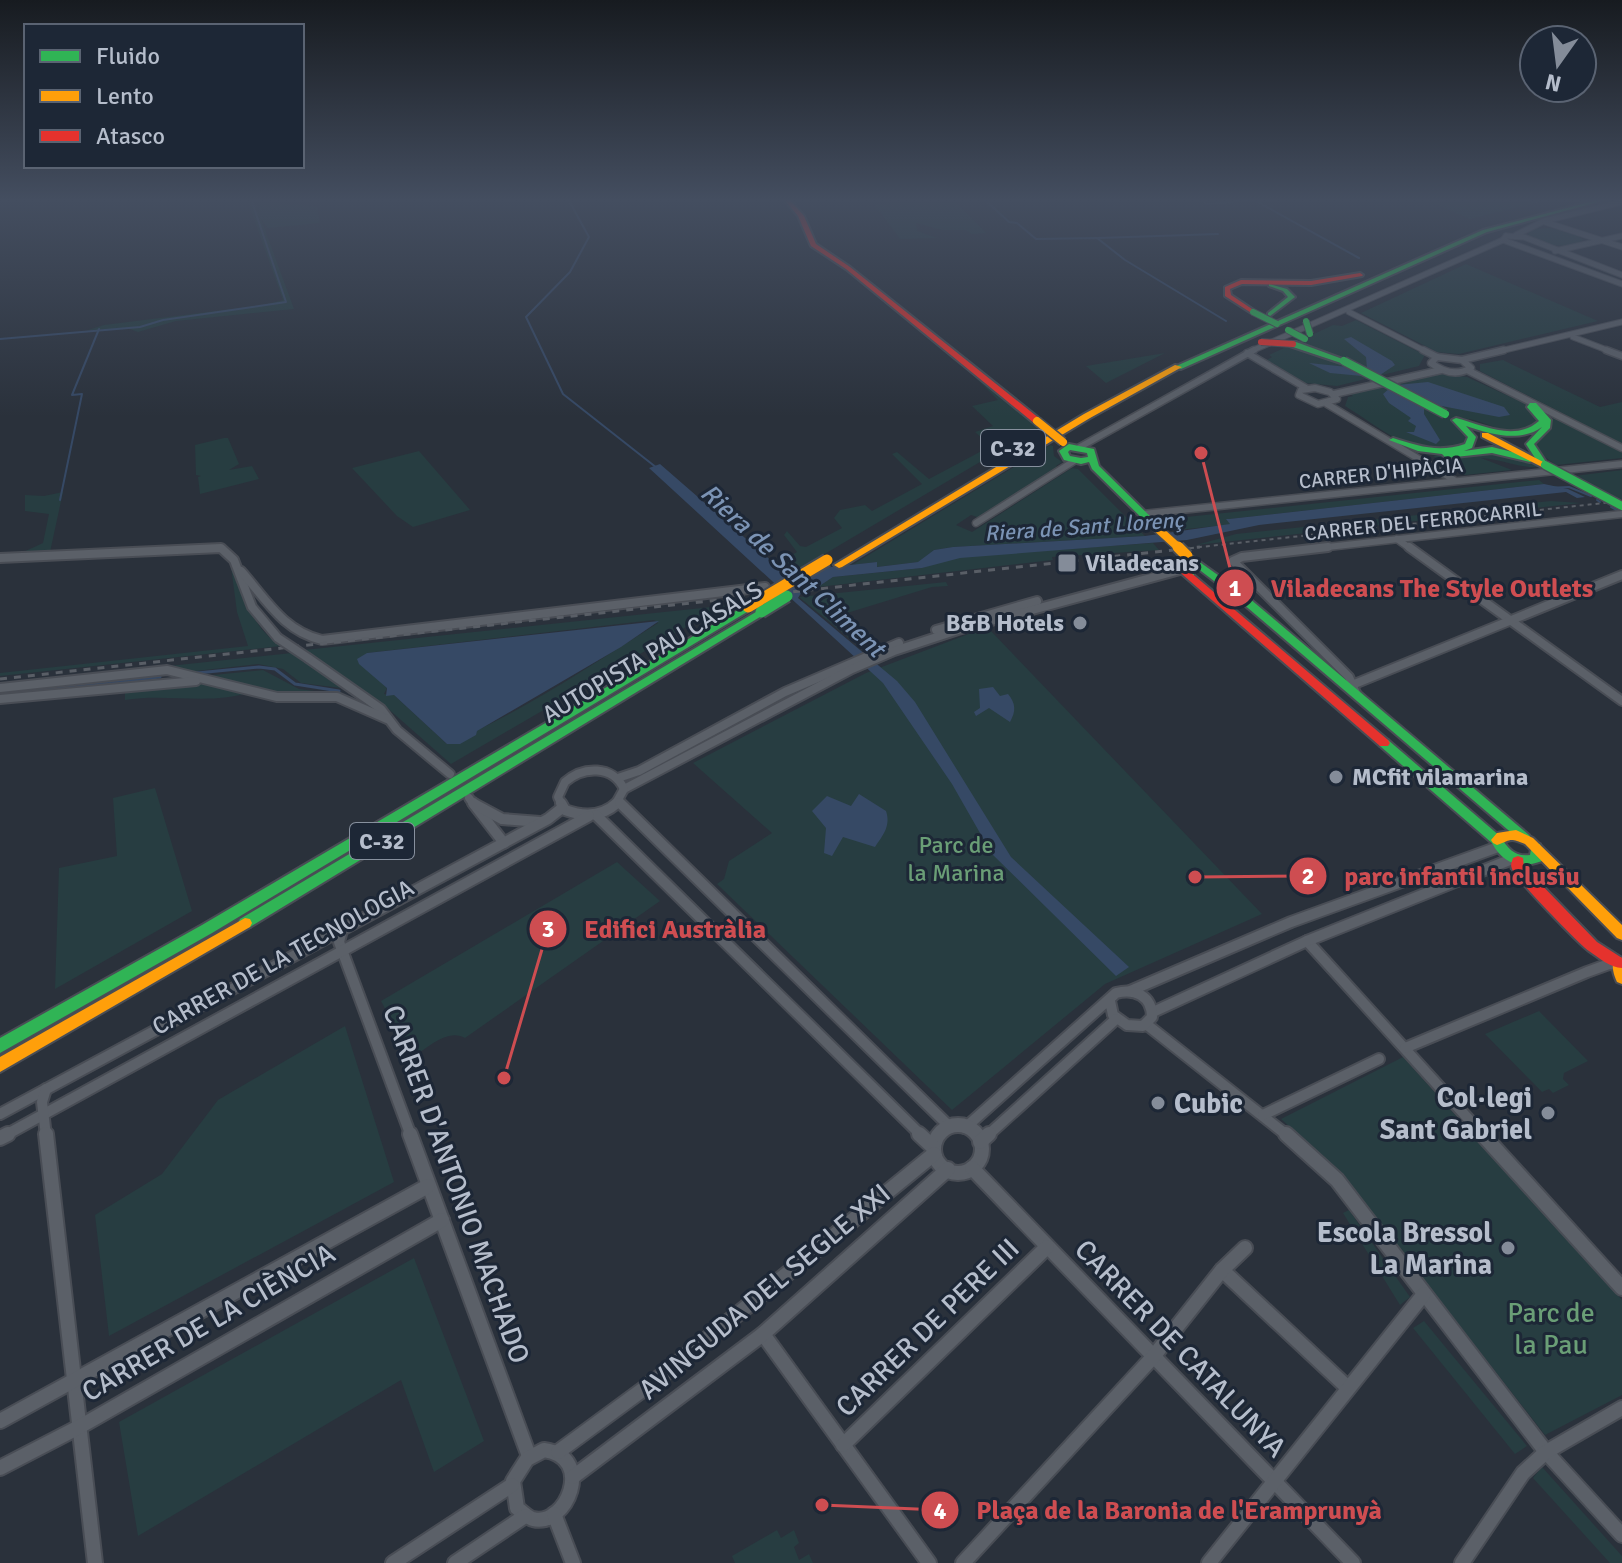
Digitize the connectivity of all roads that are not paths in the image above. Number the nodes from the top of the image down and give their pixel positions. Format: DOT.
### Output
graph roads {
  1 [pos="853,272"];
  2 [pos="1370,272"];
  3 [pos="1388,272"];
  4 [pos="1391,272"];
  5 [pos="1433,272"];
  6 [pos="1435,272"];
  7 [pos="1590,272"];
  8 [pos="1362,275"];
  9 [pos="1234,284"];
  10 [pos="1622,284"];
  11 [pos="1349,312"];
  12 [pos="1278,323"];
  13 [pos="1622,323"];
  14 [pos="1303,334"];
  15 [pos="1586,334"];
  16 [pos="1573,337"];
  17 [pos="1622,354"];
  18 [pos="1249,355"];
  19 [pos="1437,357"];
  20 [pos="1344,361"];
  21 [pos="1466,367"];
  22 [pos="1438,368"];
  23 [pos="1306,388"];
  24 [pos="1332,393"];
  25 [pos="1330,404"];
  26 [pos="1532,406"];
  27 [pos="1087,416"];
  28 [pos="1456,420"];
  29 [pos="1392,442"];
  30 [pos="1622,448"];
  31 [pos="1079,449"];
  32 [pos="1076,461"];
  33 [pos="1622,464"];
  34 [pos="1545,465"];
  35 [pos="1446,477"];
  36 [pos="1458,481"];
  37 [pos="1434,484"];
  38 [pos="1621,513"];
  39 [pos="1143,514"];
  40 [pos="976,523"];
  41 [pos="1154,529"];
  42 [pos="1397,539"];
  43 [pos="0,558"];
  44 [pos="833,562"];
  45 [pos="1185,563"];
  46 [pos="241,571"];
  47 [pos="1622,575"];
  48 [pos="765,587"];
  49 [pos="1511,620"];
  50 [pos="1320,664"];
  51 [pos="850,666"];
  52 [pos="1299,671"];
  53 [pos="218,681"];
  54 [pos="1349,683"];
  55 [pos="0,688"];
  56 [pos="0,699"];
  57 [pos="1622,701"];
  58 [pos="387,719"];
  59 [pos="1387,720"];
  60 [pos="1365,728"];
  61 [pos="450,774"];
  62 [pos="618,778"];
  63 [pos="624,789"];
  64 [pos="619,802"];
  65 [pos="562,808"];
  66 [pos="592,816"];
  67 [pos="544,822"];
  68 [pos="504,843"];
  69 [pos="1530,843"];
  70 [pos="1498,844"];
  71 [pos="1515,860"];
  72 [pos="342,930"];
  73 [pos="1622,934"];
  74 [pos="1307,941"];
  75 [pos="343,950"];
  76 [pos="1620,966"];
  77 [pos="1130,991"];
  78 [pos="1110,1001"];
  79 [pos="1153,1012"];
  80 [pos="1116,1019"];
  81 [pos="1146,1024"];
  82 [pos="0,1046"];
  83 [pos="1405,1048"];
  84 [pos="1379,1059"];
  85 [pos="0,1065"];
  86 [pos="46,1089"];
  87 [pos="45,1113"];
  88 [pos="0,1114"];
  89 [pos="1263,1115"];
  90 [pos="950,1127"];
  91 [pos="965,1128"];
  92 [pos="0,1138"];
  93 [pos="980,1142"];
  94 [pos="934,1150"];
  95 [pos="972,1168"];
  96 [pos="948,1169"];
  97 [pos="428,1186"];
  98 [pos="442,1220"];
  99 [pos="1047,1247"];
  100 [pos="1245,1248"];
  101 [pos="1222,1270"];
  102 [pos="1622,1288"];
  103 [pos="1424,1294"];
  104 [pos="763,1334"];
  105 [pos="1153,1357"];
  106 [pos="74,1382"];
  107 [pos="1348,1388"];
  108 [pos="1622,1408"];
  109 [pos="0,1421"];
  110 [pos="81,1426"];
  111 [pos="843,1445"];
  112 [pos="558,1452"];
  113 [pos="1546,1452"];
  114 [pos="529,1456"];
  115 [pos="0,1468"];
  116 [pos="573,1477"];
  117 [pos="1273,1480"];
  118 [pos="512,1485"];
  119 [pos="554,1514"];
  120 [pos="525,1516"];
  121 [pos="1622,1535"];
  122 [pos="95,1563"];
  123 [pos="393,1563"];
  124 [pos="455,1563"];
  125 [pos="573,1563"];
  126 [pos="929,1563"];
  127 [pos="963,1563"];
  128 [pos="1209,1563"];
  129 [pos="1353,1563"];
  130 [pos="1462,1563"];
  1 -- 31 [label="main road, bridge"];
  2 -- 8 [label="main road, AUTOPISTA PAU CASALS / C-32"];
  3 -- 27 [label="main road, AUTOPISTA PAU CASALS / C-32"];
  4 -- 14 [label="main road"];
  5 -- 18 [label="street"];
  6 -- 11 [label="street"];
  7 -- 10 [label="street"];
  8 -- 9 [label="main road"];
  8 -- 12 [label="main road, AUTOPISTA PAU CASALS / C-32"];
  9 -- 12 [label="main road, bridge"];
  9 -- 12 [label="main road"];
  11 -- 18 [label="street"];
  11 -- 19 [label="street"];
  12 -- 14 [label="main road, bridge"];
  12 -- 44 [label="main road, AUTOPISTA PAU CASALS / C-32"];
  13 -- 15 [label="street"];
  13 -- 21 [label="street"];
  14 -- 20 [label="main road"];
  14 -- 20 [label="main road"];
  14 -- 27 [label="main road, bridge"];
  15 -- 16 [label="street"];
  15 -- 17 [label="street"];
  16 -- 17 [label="street"];
  16 -- 21 [label="street"];
  18 -- 23 [label="street"];
  18 -- 31 [label="street"];
  18 -- 31 [label="street"];
  19 -- 21 [label="street"];
  19 -- 22 [label="street"];
  20 -- 28 [label="main road, bridge"];
  21 -- 22 [label="street"];
  21 -- 26 [label="street"];
  22 -- 24 [label="street"];
  23 -- 24 [label="street"];
  23 -- 25 [label="street"];
  24 -- 25 [label="street"];
  25 -- 29 [label="street"];
  26 -- 28 [label="main road"];
  26 -- 30 [label="street"];
  26 -- 34 [label="main road"];
  27 -- 44 [label="main road, AUTOPISTA PAU CASALS / C-32"];
  28 -- 29 [label="main road"];
  28 -- 34 [label="main road"];
  29 -- 34 [label="main road"];
  29 -- 35 [label="street"];
  31 -- 32 [label="main road"];
  31 -- 39 [label="main road"];
  32 -- 40 [label="street"];
  32 -- 41 [label="main road"];
  33 -- 36 [label="street, CARRER D'HIPÀCIA"];
  34 -- 38 [label="main road, bridge"];
  35 -- 36 [label="street"];
  35 -- 37 [label="street"];
  36 -- 37 [label="street, CARRER D'HIPÀCIA"];
  37 -- 39 [label="street, CARRER D'HIPÀCIA"];
  38 -- 42 [label="street, CARRER DEL FERROCARRIL"];
  39 -- 41 [label="main road"];
  41 -- 45 [label="main road, bridge"];
  42 -- 49 [label="street"];
  42 -- 54 [label="street, CARRER DEL FERROCARRIL"];
  43 -- 46 [label="street"];
  44 -- 82 [label="main road, AUTOPISTA PAU CASALS / C-32, bridge"];
  44 -- 85 [label="main road, AUTOPISTA PAU CASALS / C-32, bridge"];
  45 -- 50 [label="main road"];
  45 -- 51 [label="street"];
  45 -- 52 [label="main road"];
  46 -- 48 [label="street"];
  46 -- 58 [label="street, bridge"];
  47 -- 49 [label="street"];
  49 -- 54 [label="street"];
  49 -- 57 [label="street"];
  50 -- 52 [label="main road"];
  50 -- 54 [label="main road"];
  51 -- 62 [label="street"];
  51 -- 63 [label="street"];
  52 -- 60 [label="main road"];
  53 -- 55 [label="street"];
  53 -- 56 [label="street"];
  53 -- 58 [label="street"];
  54 -- 59 [label="main road"];
  58 -- 61 [label="street"];
  59 -- 60 [label="main road"];
  59 -- 69 [label="main road"];
  60 -- 70 [label="main road"];
  62 -- 63 [label="street"];
  62 -- 65 [label="street"];
  63 -- 64 [label="street"];
  64 -- 66 [label="street"];
  64 -- 90 [label="street"];
  65 -- 66 [label="street"];
  65 -- 67 [label="street, CARRER DE LA TECNOLOGIA"];
  66 -- 75 [label="street, CARRER DE LA TECNOLOGIA"];
  66 -- 94 [label="street"];
  67 -- 68 [label="street, CARRER DE LA TECNOLOGIA"];
  67 -- 68 [label="street"];
  68 -- 72 [label="street, CARRER DE LA TECNOLOGIA"];
  69 -- 70 [label="main road"];
  69 -- 71 [label="main road"];
  69 -- 73 [label="main road"];
  70 -- 71 [label="main road"];
  70 -- 77 [label="street"];
  71 -- 74 [label="street"];
  71 -- 76 [label="main road"];
  72 -- 75 [label="street, CARRER D'ANTONIO MACHADO"];
  72 -- 86 [label="street, CARRER DE LA TECNOLOGIA"];
  74 -- 79 [label="street"];
  74 -- 83 [label="street"];
  75 -- 87 [label="street, CARRER DE LA TECNOLOGIA"];
  75 -- 97 [label="street, CARRER D'ANTONIO MACHADO"];
  76 -- 83 [label="street"];
  77 -- 78 [label="street"];
  77 -- 79 [label="street"];
  78 -- 80 [label="street"];
  78 -- 91 [label="street"];
  79 -- 81 [label="street"];
  80 -- 81 [label="street"];
  80 -- 93 [label="street"];
  81 -- 89 [label="street"];
  83 -- 102 [label="street"];
  84 -- 89 [label="street"];
  86 -- 87 [label="street"];
  86 -- 88 [label="street, CARRER DE LA TECNOLOGIA"];
  87 -- 92 [label="street, CARRER DE LA TECNOLOGIA"];
  87 -- 106 [label="street"];
  89 -- 103 [label="street"];
  90 -- 91 [label="street"];
  90 -- 94 [label="street"];
  91 -- 93 [label="street"];
  93 -- 95 [label="street"];
  94 -- 96 [label="street"];
  94 -- 112 [label="street, AVINGUDA DEL SEGLE XXI"];
  95 -- 96 [label="street"];
  95 -- 99 [label="street, CARRER DE CATALUNYA"];
  96 -- 104 [label="street, AVINGUDA DEL SEGLE XXI"];
  97 -- 98 [label="street, CARRER D'ANTONIO MACHADO"];
  97 -- 106 [label="street, CARRER DE LA CIÈNCIA"];
  98 -- 110 [label="street, CARRER DE LA CIÈNCIA"];
  98 -- 114 [label="street, CARRER D'ANTONIO MACHADO"];
  99 -- 105 [label="street, CARRER DE CATALUNYA"];
  99 -- 111 [label="street, CARRER DE PERE III"];
  100 -- 101 [label="street"];
  101 -- 105 [label="street"];
  101 -- 107 [label="street"];
  103 -- 107 [label="street"];
  103 -- 113 [label="street"];
  104 -- 111 [label="street"];
  104 -- 116 [label="street, AVINGUDA DEL SEGLE XXI"];
  105 -- 117 [label="street, CARRER DE CATALUNYA"];
  105 -- 127 [label="street"];
  106 -- 109 [label="street, CARRER DE LA CIÈNCIA"];
  106 -- 110 [label="street"];
  107 -- 117 [label="street"];
  108 -- 113 [label="street"];
  110 -- 115 [label="street, CARRER DE LA CIÈNCIA"];
  110 -- 122 [label="street"];
  111 -- 126 [label="street"];
  112 -- 114 [label="street"];
  112 -- 116 [label="street"];
  113 -- 121 [label="street"];
  113 -- 130 [label="street"];
  114 -- 118 [label="street"];
  116 -- 119 [label="street"];
  117 -- 128 [label="street"];
  117 -- 129 [label="street, CARRER DE CATALUNYA"];
  118 -- 120 [label="street"];
  118 -- 123 [label="street"];
  119 -- 120 [label="street"];
  119 -- 125 [label="street"];
  120 -- 124 [label="street"];
}
